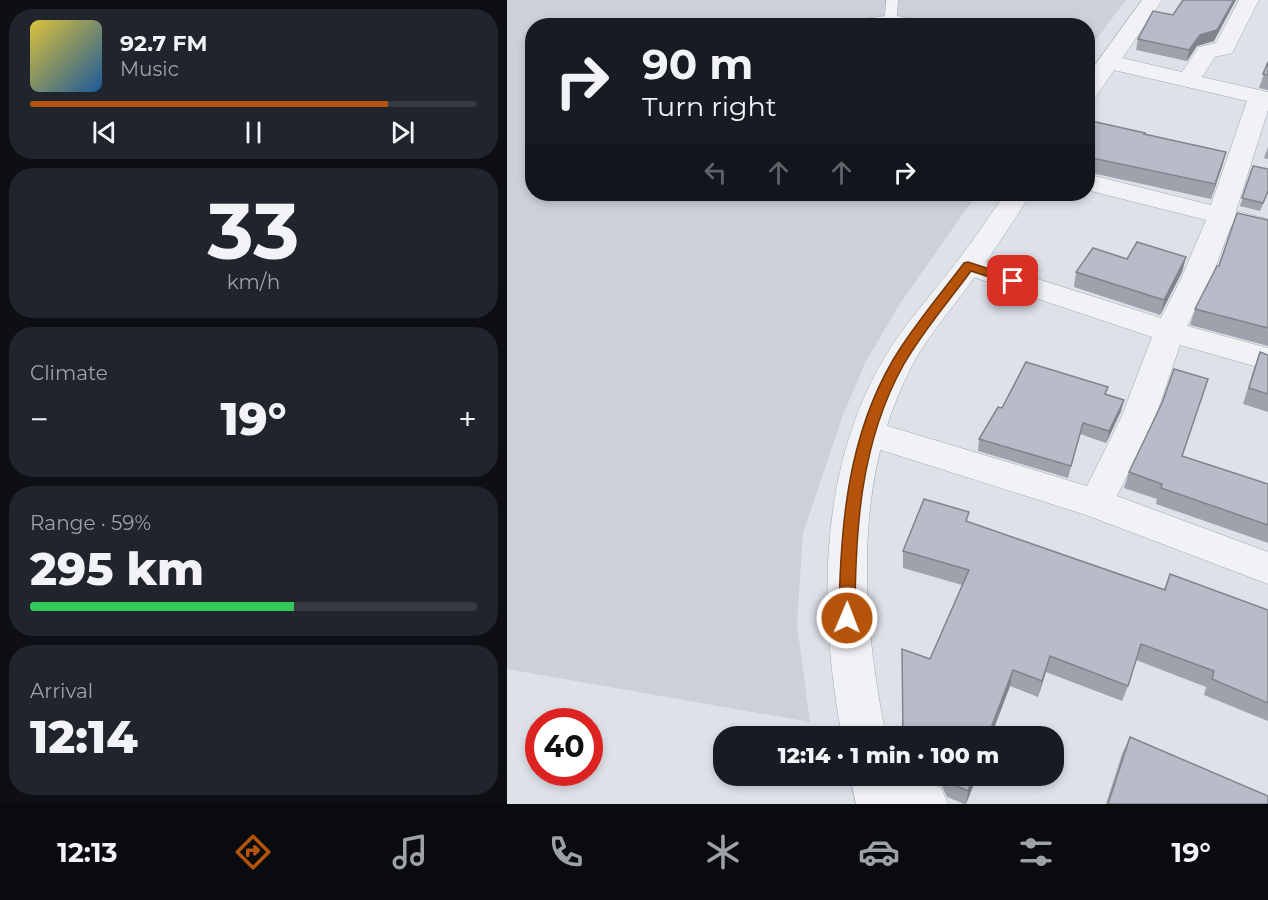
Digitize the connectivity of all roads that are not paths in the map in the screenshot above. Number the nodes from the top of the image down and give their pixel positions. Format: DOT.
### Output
graph roads {
  1 [pos="892,0"];
  2 [pos="1152,0"];
  3 [pos="1249,0"];
  4 [pos="892,18"];
  5 [pos="1109,62"];
  6 [pos="1189,80"];
  7 [pos="1095,82"];
  8 [pos="1264,99"];
  9 [pos="1095,184"];
  10 [pos="1013,201"];
  11 [pos="1221,216"];
  12 [pos="1268,227"];
  13 [pos="968,266"];
  14 [pos="1169,332"];
  15 [pos="1268,359"];
  16 [pos="868,433"];
  17 [pos="1097,502"];
  18 [pos="1268,568"];
  19 [pos="862,726"];
  20 [pos="874,786"];
  21 [pos="925,804"];
  1 -- 4 [label="lane"];
  2 -- 5 [label="street"];
  3 -- 6 [label="street"];
  5 -- 6 [label="street"];
  5 -- 7 [label="street"];
  6 -- 8 [label="street"];
  8 -- 11 [label="street"];
  9 -- 11 [label="street"];
  10 -- 13 [label="street"];
  11 -- 12 [label="street"];
  11 -- 14 [label="street"];
  13 -- 14 [label="street"];
  13 -- 16 [label="street"];
  14 -- 15 [label="street"];
  14 -- 17 [label="street"];
  16 -- 17 [label="street"];
  16 -- 19 [label="street"];
  17 -- 18 [label="street"];
  20 -- 21 [label="street"];
}
